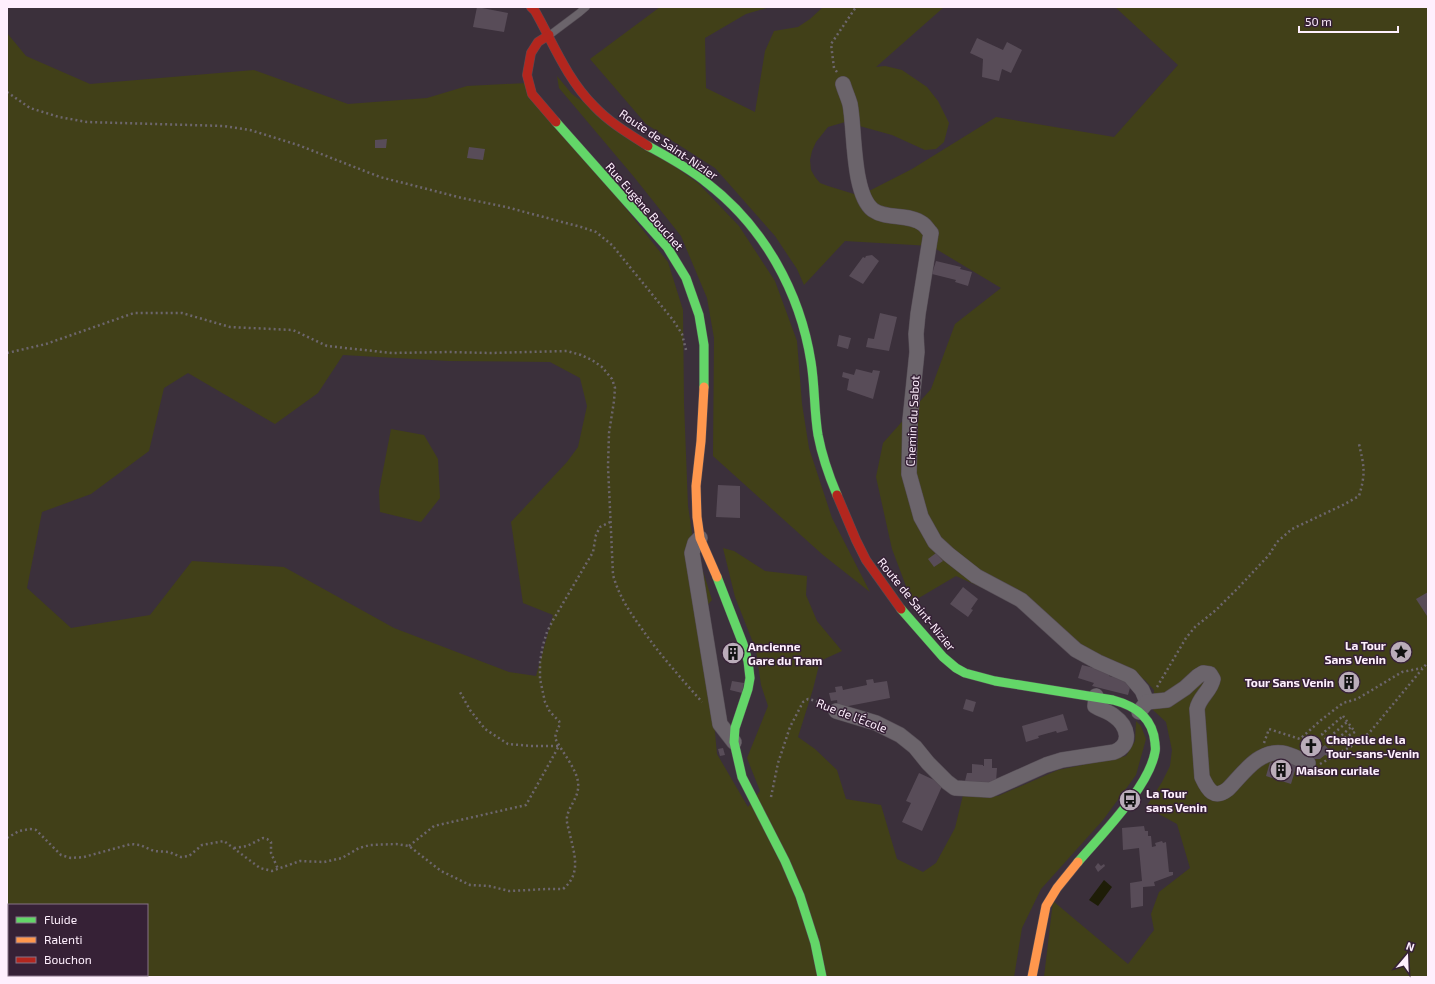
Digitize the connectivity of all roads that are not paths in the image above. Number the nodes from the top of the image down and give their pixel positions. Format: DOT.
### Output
graph roads {
  1 [pos="531,7"];
  2 [pos="586,7"];
  3 [pos="549,35"];
  4 [pos="843,84"];
  5 [pos="700,538"];
  6 [pos="1096,696"];
  7 [pos="1143,707"];
  8 [pos="836,711"];
  9 [pos="734,742"];
  10 [pos="1308,763"];
  11 [pos="822,977"];
  12 [pos="1032,977"];
  1 -- 3 [label="main road, Route de Saint-Nizier"];
  2 -- 3 [label="lane"];
  3 -- 5 [label="main road, Rue Eugène Bouchet"];
  3 -- 6 [label="main road, Route de Saint-Nizier"];
  4 -- 7 [label="street, Chemin du Sabot"];
  5 -- 9 [label="street"];
  5 -- 9 [label="main road, Rue Eugène Bouchet"];
  6 -- 7 [label="main road, Route de Saint-Nizier"];
  6 -- 8 [label="street, Rue de l'École"];
  7 -- 10 [label="street"];
  7 -- 12 [label="main road, Route de Saint-Nizier"];
  9 -- 11 [label="main road"];
}
